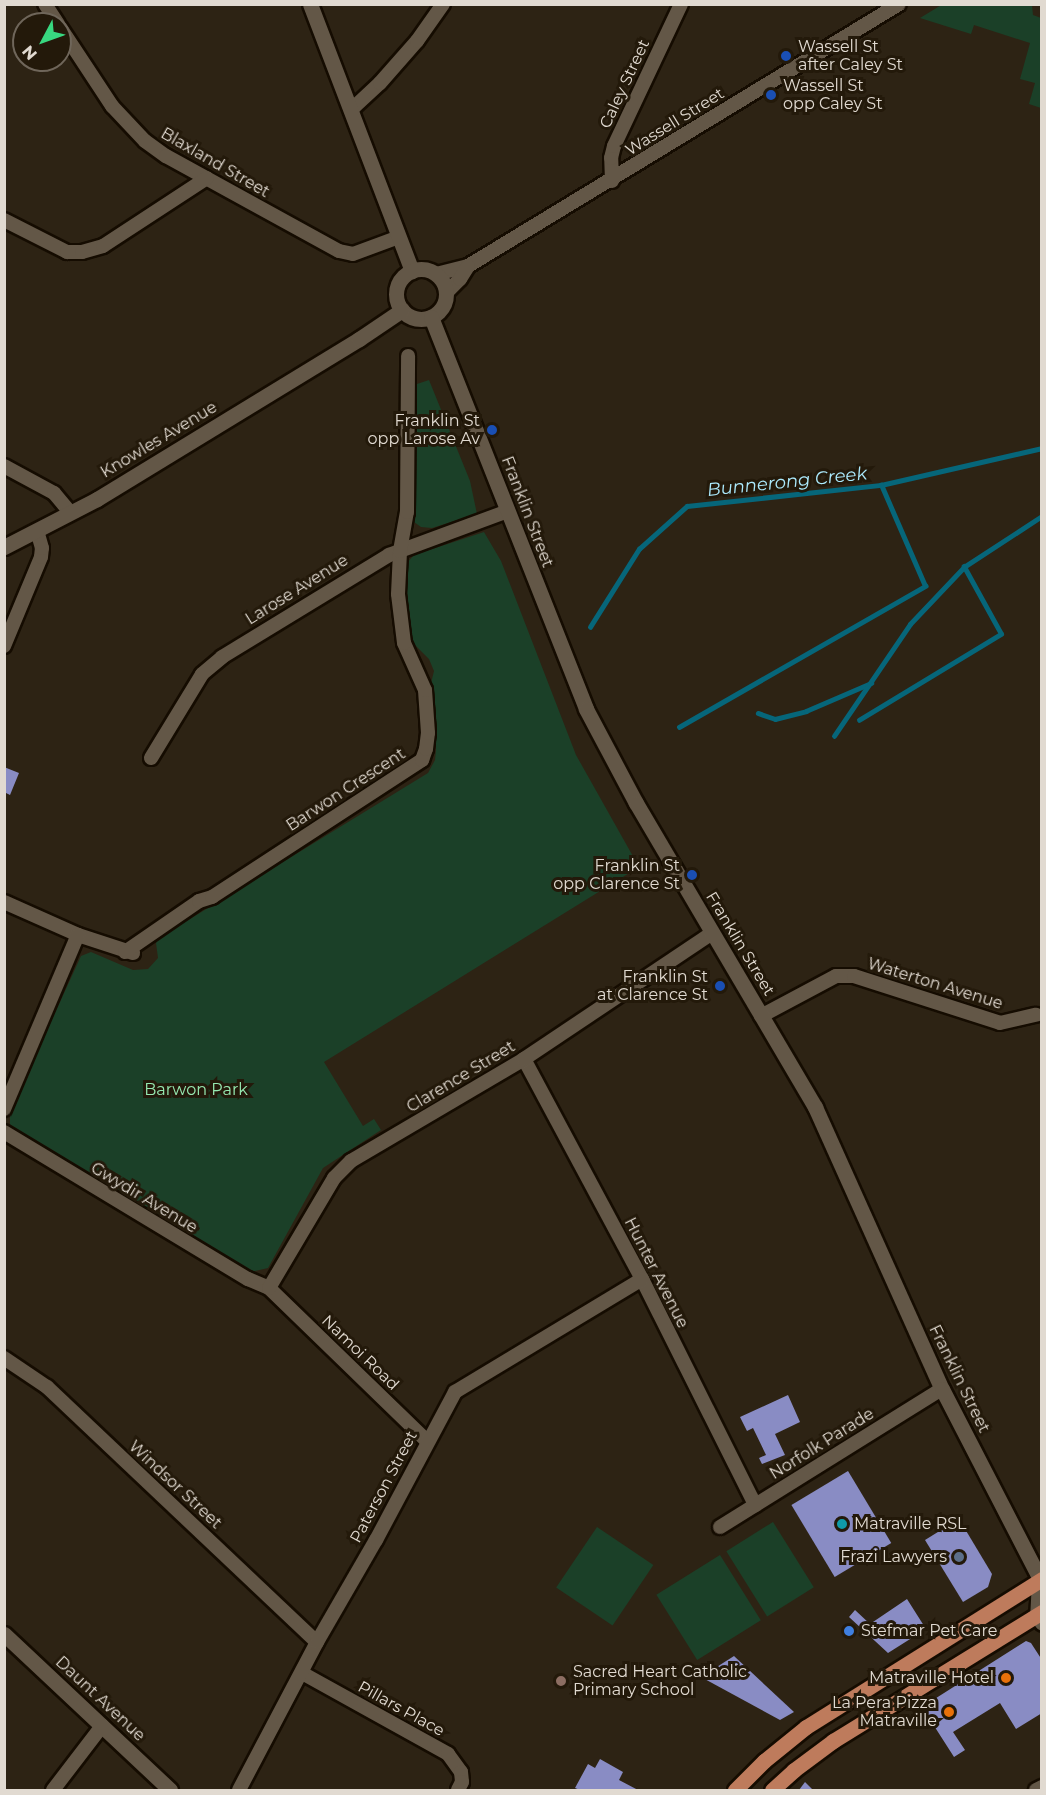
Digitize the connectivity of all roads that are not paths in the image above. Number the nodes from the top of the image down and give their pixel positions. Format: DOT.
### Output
graph roads {
  1 [pos="310,4"];
  2 [pos="443,4"];
  3 [pos="681,4"];
  4 [pos="898,4"];
  5 [pos="72,46"];
  6 [pos="352,109"];
  7 [pos="207,178"];
  8 [pos="612,181"];
  9 [pos="4,220"];
  10 [pos="399,237"];
  11 [pos="468,266"];
  12 [pos="412,271"];
  13 [pos="436,274"];
  14 [pos="446,293"];
  15 [pos="402,310"];
  16 [pos="431,317"];
  17 [pos="408,356"];
  18 [pos="4,466"];
  19 [pos="508,511"];
  20 [pos="71,513"];
  21 [pos="37,531"];
  22 [pos="4,547"];
  23 [pos="400,551"];
  24 [pos="4,646"];
  25 [pos="151,758"];
  26 [pos="4,902"];
  27 [pos="712,933"];
  28 [pos="78,935"];
  29 [pos="1036,1015"];
  30 [pos="761,1016"];
  31 [pos="524,1059"];
  32 [pos="4,1109"];
  33 [pos="4,1132"];
  34 [pos="642,1279"];
  35 [pos="269,1288"];
  36 [pos="4,1358"];
  37 [pos="942,1389"];
  38 [pos="427,1441"];
  39 [pos="755,1505"];
  40 [pos="720,1527"];
  41 [pos="1041,1581"];
  42 [pos="1040,1616"];
  43 [pos="4,1634"];
  44 [pos="317,1642"];
  45 [pos="302,1673"];
  46 [pos="102,1726"];
  47 [pos="1041,1787"];
  48 [pos="53,1791"];
  49 [pos="170,1791"];
  50 [pos="239,1791"];
  51 [pos="458,1791"];
  52 [pos="735,1791"];
  53 [pos="772,1791"];
  54 [pos="1036,1791"];
  1 -- 6 [label="street"];
  2 -- 6 [label="street"];
  3 -- 8 [label="street, Caley Street"];
  4 -- 8 [label="street, Wassell Street"];
  5 -- 7 [label="street, Blaxland Street"];
  6 -- 10 [label="street"];
  7 -- 9 [label="street"];
  7 -- 10 [label="street, Blaxland Street"];
  8 -- 11 [label="street, Wassell Street"];
  10 -- 12 [label="street"];
  11 -- 13 [label="street, Wassell Street"];
  11 -- 14 [label="street, Wassell Street"];
  12 -- 13 [label="street"];
  12 -- 15 [label="street"];
  13 -- 14 [label="street"];
  14 -- 16 [label="street"];
  15 -- 16 [label="street"];
  15 -- 20 [label="street, Knowles Avenue"];
  16 -- 19 [label="street, Franklin Street"];
  17 -- 23 [label="street, Barwon Crescent"];
  18 -- 20 [label="street"];
  19 -- 23 [label="street, Larose Avenue"];
  19 -- 27 [label="street, Franklin Street"];
  20 -- 21 [label="street, Knowles Avenue"];
  21 -- 22 [label="street, Knowles Avenue"];
  21 -- 24 [label="street"];
  23 -- 25 [label="street, Larose Avenue"];
  23 -- 28 [label="street, Barwon Crescent"];
  26 -- 28 [label="street, Barwon Crescent"];
  27 -- 30 [label="street, Franklin Street"];
  27 -- 31 [label="street, Clarence Street"];
  28 -- 32 [label="street"];
  29 -- 30 [label="street, Waterton Avenue"];
  30 -- 37 [label="street, Franklin Street"];
  31 -- 34 [label="street, Hunter Avenue"];
  31 -- 35 [label="street, Clarence Street"];
  33 -- 35 [label="street, Gwydir Avenue"];
  34 -- 38 [label="street, Paterson Street"];
  34 -- 39 [label="street, Hunter Avenue"];
  35 -- 38 [label="street, Namoi Road"];
  36 -- 44 [label="street, Windsor Street"];
  37 -- 39 [label="street, Norfolk Parade"];
  37 -- 41 [label="street, Franklin Street"];
  38 -- 44 [label="street, Paterson Street"];
  39 -- 40 [label="street, Norfolk Parade"];
  41 -- 42 [label="street"];
  41 -- 52 [label="main road"];
  42 -- 53 [label="main road"];
  43 -- 46 [label="street, Daunt Avenue"];
  44 -- 45 [label="street, Paterson Street"];
  45 -- 50 [label="street, Paterson Street"];
  45 -- 51 [label="street, Pillars Place"];
  46 -- 48 [label="street"];
  46 -- 49 [label="street, Daunt Avenue"];
  47 -- 54 [label="street"];
}
